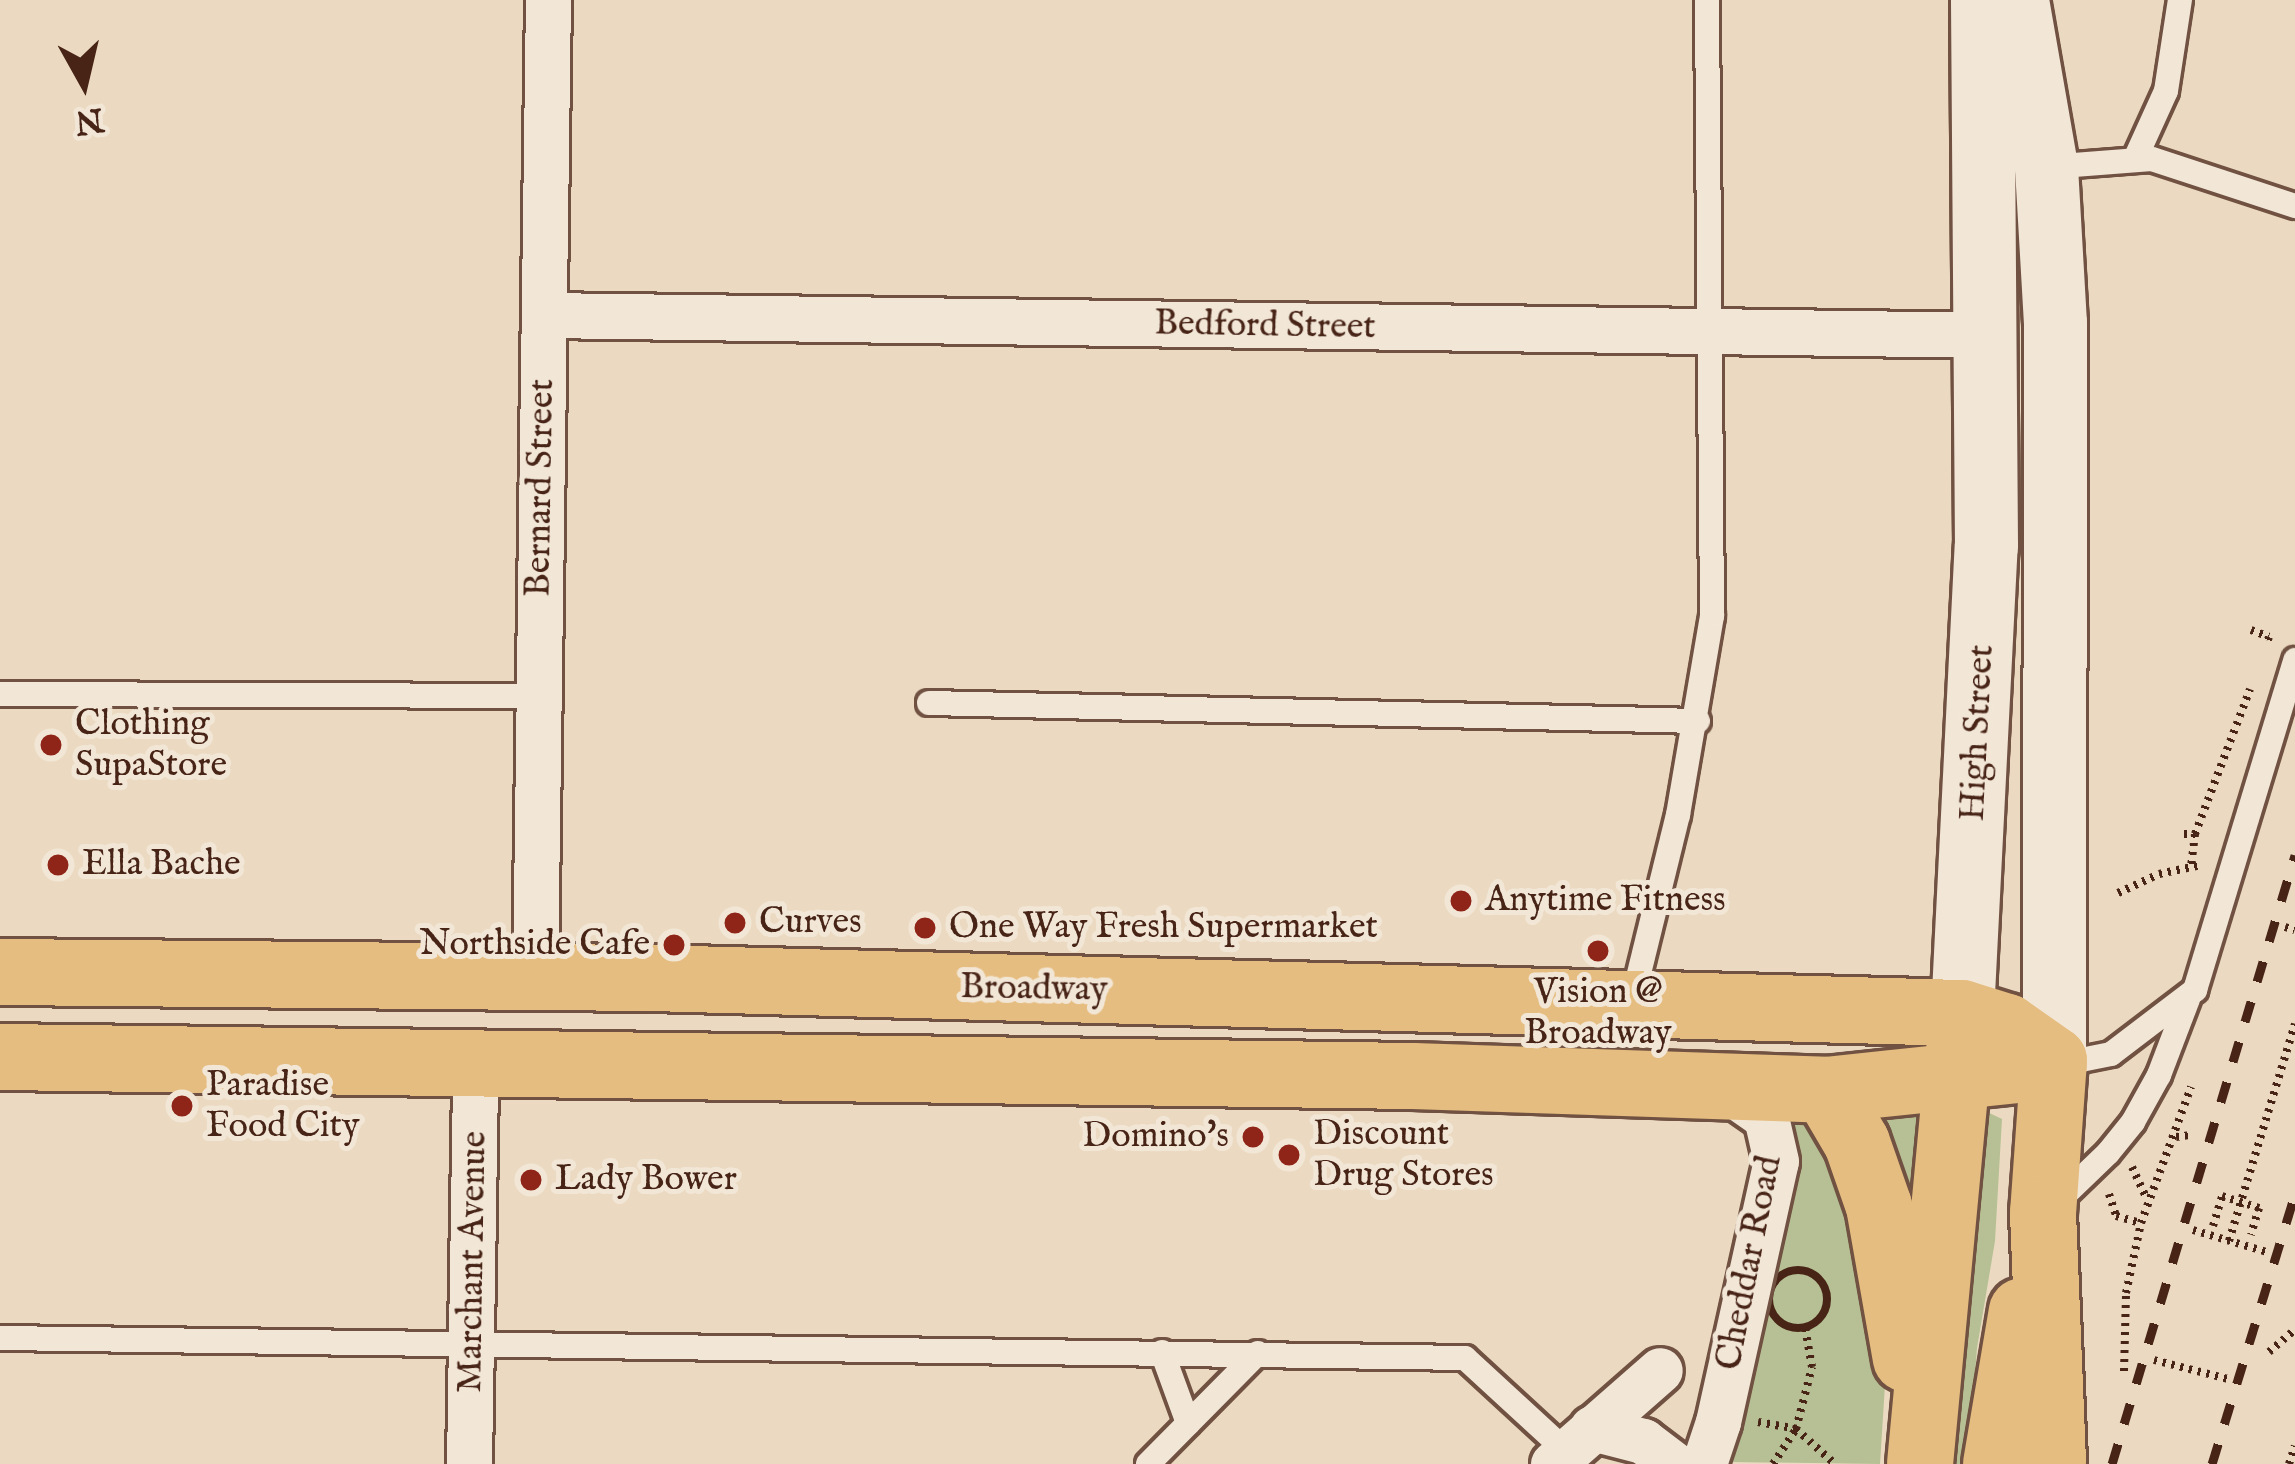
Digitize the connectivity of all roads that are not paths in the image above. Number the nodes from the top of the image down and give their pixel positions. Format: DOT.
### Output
graph roads {
  1 [pos="548,0"];
  2 [pos="1707,0"];
  3 [pos="1982,0"];
  4 [pos="2017,0"];
  5 [pos="2180,0"];
  6 [pos="2136,157"];
  7 [pos="1983,162"];
  8 [pos="2046,167"];
  9 [pos="2295,206"];
  10 [pos="544,315"];
  11 [pos="1713,331"];
  12 [pos="1987,335"];
  13 [pos="2295,660"];
  14 [pos="0,694"];
  15 [pos="539,697"];
  16 [pos="929,704"];
  17 [pos="1698,721"];
  18 [pos="0,972"];
  19 [pos="505,976"];
  20 [pos="2189,997"];
  21 [pos="1453,1000"];
  22 [pos="1631,1003"];
  23 [pos="1962,1013"];
  24 [pos="0,1057"];
  25 [pos="506,1061"];
  26 [pos="2054,1063"];
  27 [pos="1453,1078"];
  28 [pos="1955,1078"];
  29 [pos="1720,1085"];
  30 [pos="1826,1090"];
  31 [pos="2044,1213"];
  32 [pos="0,1338"];
  33 [pos="472,1342"];
  34 [pos="1162,1352"];
  35 [pos="1258,1353"];
  36 [pos="1660,1370"];
  37 [pos="1189,1423"];
  38 [pos="1570,1448"];
  39 [pos="470,1464"];
  40 [pos="1148,1464"];
  41 [pos="1673,1464"];
  42 [pos="1704,1464"];
  43 [pos="1920,1464"];
  44 [pos="1996,1464"];
  45 [pos="2053,1464"];
  1 -- 10 [label="street, Bernard Street"];
  2 -- 11 [label="lane"];
  3 -- 7 [label="main road, High Street"];
  4 -- 8 [label="main road, High Street"];
  5 -- 6 [label="lane"];
  6 -- 8 [label="lane"];
  6 -- 9 [label="lane"];
  7 -- 8 [label="main road"];
  7 -- 12 [label="main road, High Street"];
  8 -- 26 [label="main road, High Street"];
  10 -- 11 [label="street, Bedford Street"];
  10 -- 15 [label="street, Bernard Street"];
  11 -- 12 [label="street, Bedford Street"];
  11 -- 17 [label="lane"];
  12 -- 23 [label="main road, High Street"];
  13 -- 20 [label="lane"];
  14 -- 15 [label="lane"];
  15 -- 19 [label="street, Bernard Street"];
  16 -- 17 [label="lane"];
  17 -- 22 [label="lane"];
  18 -- 19 [label="main road, Broadway"];
  19 -- 21 [label="main road, Broadway"];
  19 -- 25 [label="main road"];
  20 -- 26 [label="lane"];
  20 -- 31 [label="lane"];
  21 -- 22 [label="main road, Broadway"];
  21 -- 27 [label="main road"];
  22 -- 23 [label="main road, Broadway"];
  23 -- 26 [label="main road, Broadway"];
  23 -- 28 [label="main road, High Street"];
  24 -- 25 [label="main road"];
  25 -- 27 [label="main road"];
  25 -- 33 [label="street, Marchant Avenue"];
  26 -- 28 [label="main road"];
  26 -- 31 [label="main road, High Street"];
  27 -- 29 [label="main road"];
  28 -- 30 [label="main road"];
  28 -- 43 [label="main road, High Street"];
  29 -- 30 [label="main road"];
  29 -- 42 [label="street, Cheddar Road"];
  30 -- 43 [label="main road"];
  31 -- 44 [label="main road, High Street"];
  31 -- 45 [label="main road, High Street"];
  32 -- 33 [label="lane"];
  33 -- 34 [label="lane"];
  33 -- 39 [label="street, Marchant Avenue"];
  34 -- 35 [label="lane"];
  34 -- 37 [label="lane"];
  35 -- 37 [label="lane"];
  35 -- 38 [label="lane"];
  36 -- 38 [label="street"];
  37 -- 40 [label="lane"];
  38 -- 41 [label="street"];
}
